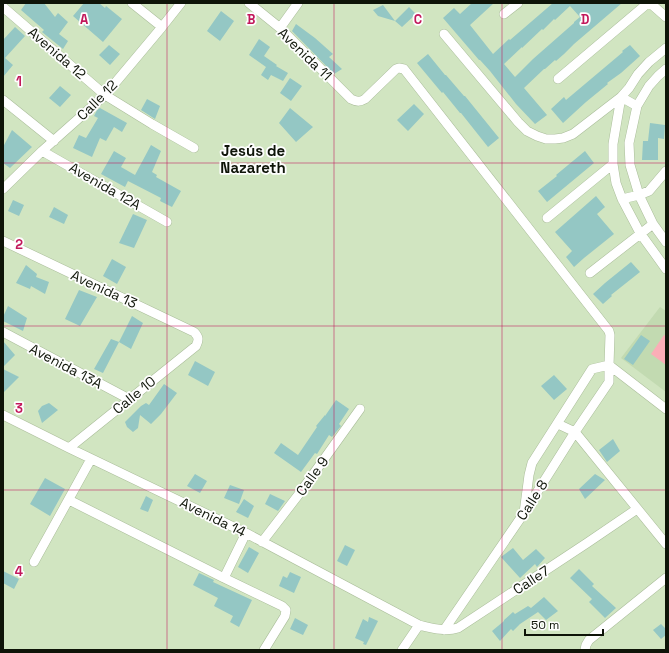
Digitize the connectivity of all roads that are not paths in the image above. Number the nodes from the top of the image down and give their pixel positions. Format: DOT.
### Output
graph roads {
  1 [pos="132,3"];
  2 [pos="182,3"];
  3 [pos="249,3"];
  4 [pos="298,3"];
  5 [pos="518,3"];
  6 [pos="649,3"];
  7 [pos="3,7"];
  8 [pos="504,14"];
  9 [pos="666,17"];
  10 [pos="162,27"];
  11 [pos="280,28"];
  12 [pos="444,34"];
  13 [pos="666,48"];
  14 [pos="666,69"];
  15 [pos="558,79"];
  16 [pos="105,94"];
  17 [pos="621,97"];
  18 [pos="3,100"];
  19 [pos="361,102"];
  20 [pos="637,106"];
  21 [pos="54,140"];
  22 [pos="194,148"];
  23 [pos="42,151"];
  24 [pos="613,164"];
  25 [pos="666,171"];
  26 [pos="3,189"];
  27 [pos="639,195"];
  28 [pos="622,199"];
  29 [pos="547,218"];
  30 [pos="167,222"];
  31 [pos="653,224"];
  32 [pos="640,233"];
  33 [pos="3,241"];
  34 [pos="666,242"];
  35 [pos="666,269"];
  36 [pos="590,272"];
  37 [pos="3,332"];
  38 [pos="198,342"];
  39 [pos="608,365"];
  40 [pos="129,399"];
  41 [pos="360,409"];
  42 [pos="666,409"];
  43 [pos="3,415"];
  44 [pos="558,424"];
  45 [pos="575,432"];
  46 [pos="68,448"];
  47 [pos="91,459"];
  48 [pos="69,500"];
  49 [pos="637,509"];
  50 [pos="524,514"];
  51 [pos="246,533"];
  52 [pos="262,542"];
  53 [pos="666,544"];
  54 [pos="34,562"];
  55 [pos="224,578"];
  56 [pos="666,578"];
  57 [pos="419,625"];
  58 [pos="444,630"];
  59 [pos="264,650"];
  60 [pos="402,650"];
  61 [pos="585,650"];
  1 -- 10 [label="street"];
  2 -- 10 [label="street, Calle 12"];
  3 -- 11 [label="street, Avenida 11"];
  4 -- 11 [label="street"];
  5 -- 8 [label="street"];
  6 -- 9 [label="street"];
  6 -- 15 [label="street"];
  7 -- 16 [label="street, Avenida 12"];
  10 -- 16 [label="street, Calle 12"];
  11 -- 19 [label="street, Avenida 11"];
  12 -- 17 [label="street"];
  13 -- 17 [label="street"];
  14 -- 20 [label="street"];
  16 -- 21 [label="street, Calle 12"];
  16 -- 22 [label="street, Avenida 12"];
  17 -- 20 [label="street"];
  17 -- 24 [label="street"];
  18 -- 21 [label="street"];
  19 -- 39 [label="street, Calle 8"];
  20 -- 27 [label="street"];
  21 -- 23 [label="street, Calle 12"];
  23 -- 26 [label="street, Calle 12"];
  23 -- 30 [label="street, Avenida 12A"];
  24 -- 28 [label="street"];
  24 -- 29 [label="street"];
  25 -- 27 [label="street"];
  27 -- 28 [label="street"];
  27 -- 31 [label="street"];
  28 -- 32 [label="street"];
  31 -- 32 [label="street"];
  31 -- 34 [label="street"];
  32 -- 35 [label="street"];
  32 -- 36 [label="street"];
  33 -- 38 [label="street, Avenida 13"];
  37 -- 40 [label="street, Avenida 13A"];
  38 -- 40 [label="street, Calle 10"];
  39 -- 42 [label="street"];
  39 -- 44 [label="street"];
  39 -- 45 [label="street, Calle 8"];
  40 -- 46 [label="street, Calle 10"];
  41 -- 52 [label="street, Calle 9"];
  43 -- 46 [label="street, Avenida 14"];
  44 -- 45 [label="street"];
  44 -- 50 [label="street"];
  45 -- 49 [label="street"];
  45 -- 50 [label="street, Calle 8"];
  46 -- 47 [label="street, Avenida 14"];
  47 -- 48 [label="street"];
  47 -- 51 [label="street, Avenida 14"];
  48 -- 54 [label="street"];
  48 -- 55 [label="street"];
  49 -- 53 [label="street"];
  49 -- 58 [label="street, Calle7"];
  50 -- 58 [label="street, Calle 8"];
  51 -- 52 [label="street, Avenida 14"];
  51 -- 55 [label="street"];
  52 -- 57 [label="street, Avenida 14"];
  55 -- 59 [label="street"];
  56 -- 61 [label="street"];
  57 -- 58 [label="street, Calle7"];
  57 -- 60 [label="street"];
}
